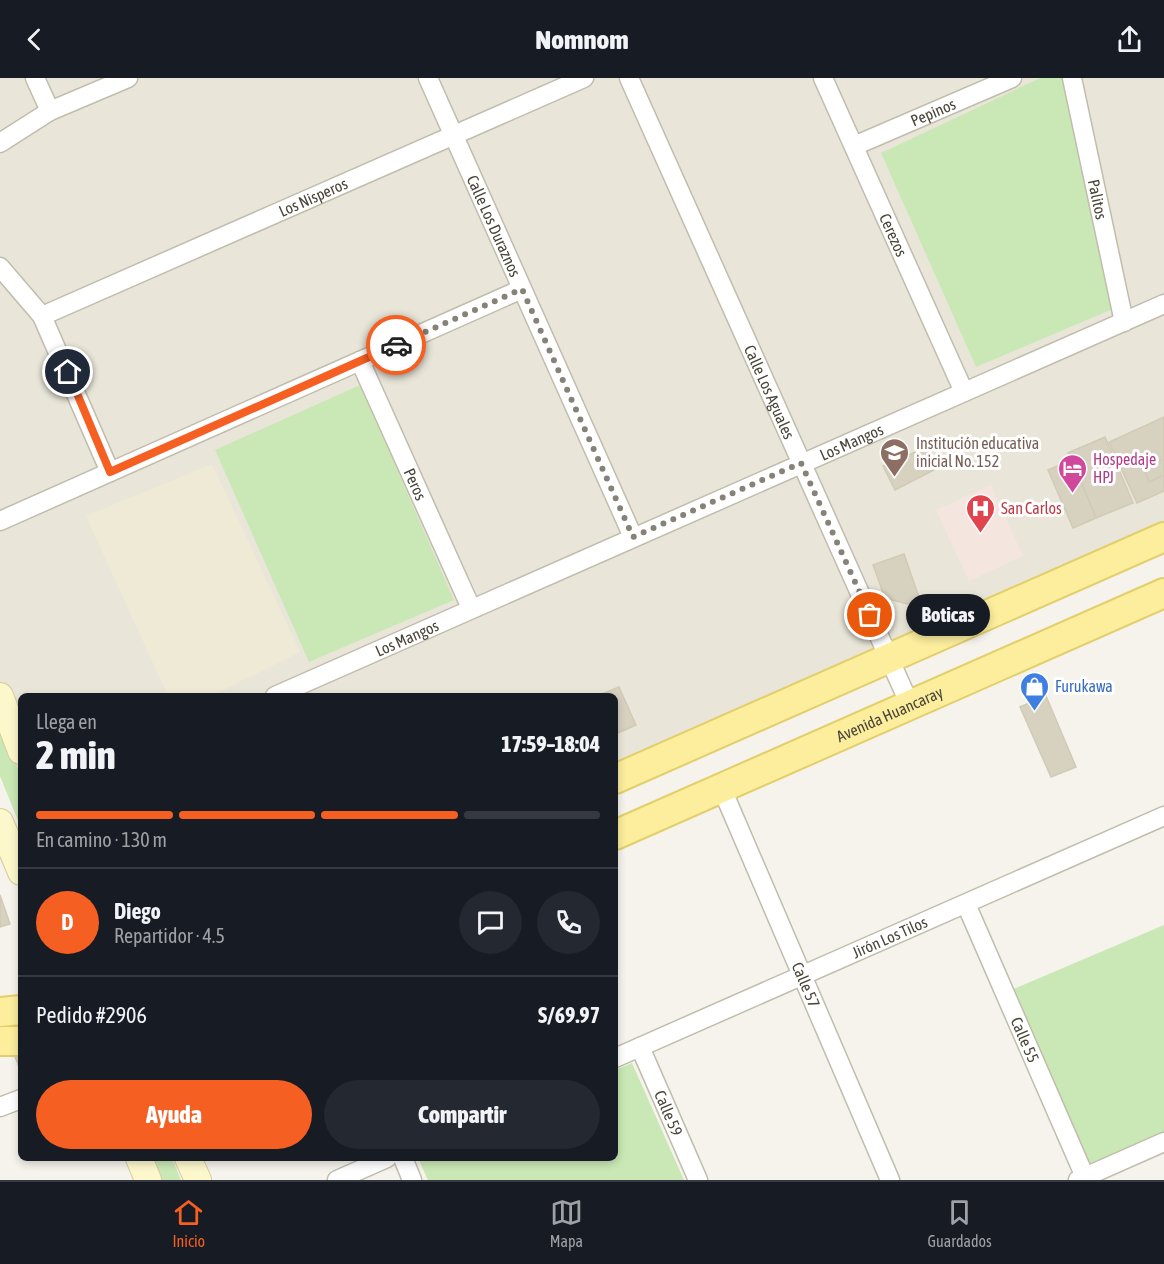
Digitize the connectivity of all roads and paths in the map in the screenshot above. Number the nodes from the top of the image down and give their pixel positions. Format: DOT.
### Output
graph roads {
  1 [pos="35,78"];
  2 [pos="128,78"];
  3 [pos="428,78"];
  4 [pos="584,78"];
  5 [pos="628,78"];
  6 [pos="823,78"];
  7 [pos="1012,78"];
  8 [pos="1072,78"];
  9 [pos="50,111"];
  10 [pos="453,135"];
  11 [pos="0,143"];
  12 [pos="854,146"];
  13 [pos="0,267"];
  14 [pos="522,289"];
  15 [pos="1164,304"];
  16 [pos="42,316"];
  17 [pos="1124,322"];
  18 [pos="360,361"];
  19 [pos="964,392"];
  20 [pos="801,463"];
  21 [pos="110,472"];
  22 [pos="0,521"];
  23 [pos="633,537"];
  24 [pos="1164,537"];
  25 [pos="1164,593"];
  26 [pos="471,608"];
  27 [pos="889,658"];
  28 [pos="282,693"];
  29 [pos="0,696"];
  30 [pos="910,705"];
  31 [pos="18,743"];
  32 [pos="618,777"];
  33 [pos="722,789"];
  34 [pos="1164,816"];
  35 [pos="0,822"];
  36 [pos="618,835"];
  37 [pos="18,865"];
  38 [pos="966,904"];
  39 [pos="801,976"];
  40 [pos="18,1010"];
  41 [pos="0,1012"];
  42 [pos="0,1041"];
  43 [pos="18,1041"];
  44 [pos="640,1047"];
  45 [pos="618,1057"];
  46 [pos="18,1100"];
  47 [pos="0,1107"];
  48 [pos="1164,1142"];
  49 [pos="140,1161"];
  50 [pos="189,1161"];
  51 [pos="380,1161"];
  52 [pos="404,1161"];
  53 [pos="1082,1178"];
  54 [pos="148,1180"];
  55 [pos="198,1180"];
  56 [pos="337,1180"];
  57 [pos="412,1180"];
  58 [pos="698,1180"];
  59 [pos="890,1180"];
  1 -- 9 [label="street"];
  2 -- 9 [label="street"];
  3 -- 10 [label="street, Calle Los Duraznos"];
  4 -- 10 [label="street, Los Nisperos"];
  5 -- 20 [label="street, Calle Los Aguales"];
  6 -- 12 [label="street, Cerezos"];
  7 -- 12 [label="street, Pepinos"];
  8 -- 17 [label="street, Palitos"];
  9 -- 11 [label="street"];
  10 -- 14 [label="street, Calle Los Duraznos"];
  10 -- 16 [label="street, Los Nisperos"];
  12 -- 19 [label="street, Cerezos"];
  13 -- 16 [label="street"];
  14 -- 18 [label="street"];
  14 -- 23 [label="street, Calle Los Duraznos"];
  15 -- 17 [label="street, Los Mangos"];
  16 -- 21 [label="street"];
  17 -- 19 [label="street, Los Mangos"];
  18 -- 21 [label="street"];
  18 -- 26 [label="street, Peros"];
  19 -- 20 [label="street, Los Mangos"];
  20 -- 23 [label="street, Los Mangos"];
  20 -- 27 [label="street, Calle Los Aguales"];
  21 -- 22 [label="street"];
  23 -- 26 [label="street, Los Mangos"];
  24 -- 27 [label="main road"];
  25 -- 30 [label="main road, Avenida Huancaray"];
  26 -- 28 [label="street, Los Mangos"];
  27 -- 30 [label="street, Calle Los Aguales"];
  27 -- 32 [label="main road"];
  29 -- 31 [label="main road"];
  30 -- 33 [label="main road, Avenida Huancaray"];
  33 -- 36 [label="main road, Avenida Huancaray"];
  33 -- 39 [label="street, Calle 57"];
  34 -- 38 [label="street, Jirón Los Tilos"];
  35 -- 37 [label="main road"];
  38 -- 39 [label="street, Jirón Los Tilos"];
  38 -- 53 [label="street, Calle 55"];
  39 -- 44 [label="street, Jirón Los Tilos"];
  39 -- 59 [label="street, Calle 57"];
  40 -- 41 [label="main road"];
  42 -- 43 [label="main road"];
  44 -- 45 [label="street, Jirón Los Tilos"];
  44 -- 58 [label="street, Calle 59"];
  46 -- 47 [label="street"];
  48 -- 53 [label="street"];
  49 -- 54 [label="main road"];
  50 -- 55 [label="main road"];
  51 -- 56 [label="street"];
  52 -- 57 [label="street"];
}
